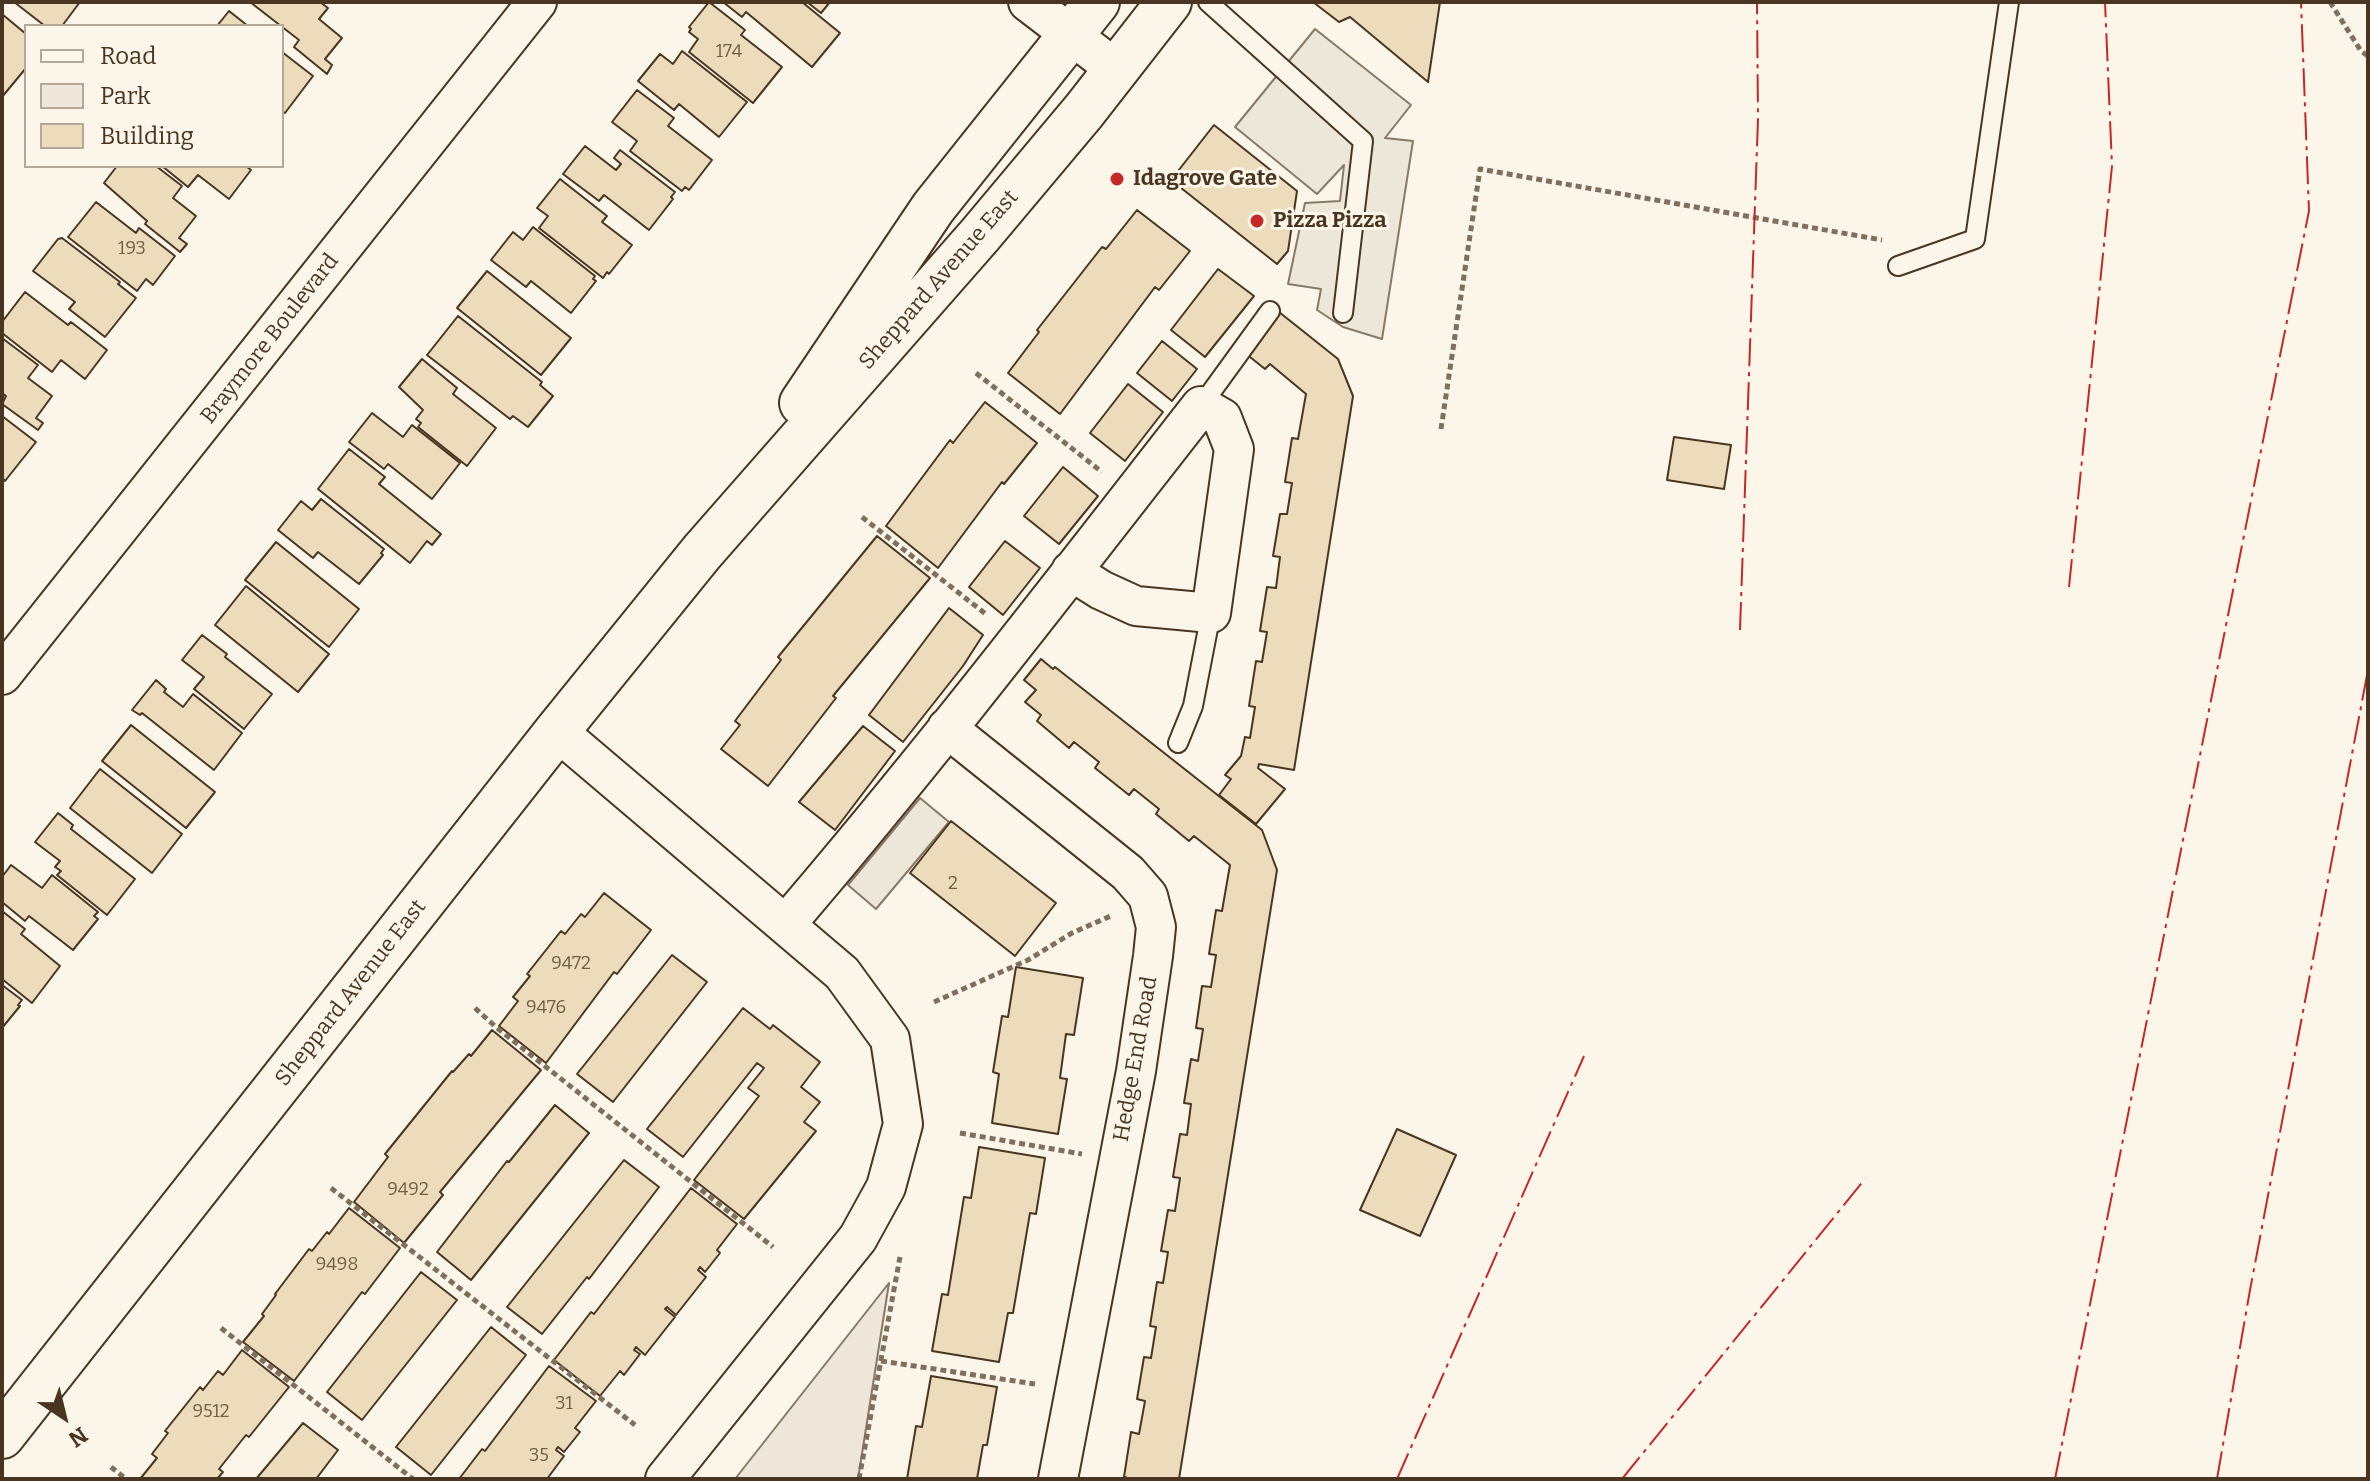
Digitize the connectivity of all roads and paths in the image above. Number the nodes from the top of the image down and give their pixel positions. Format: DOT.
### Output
graph roads {
  1 [pos="1028,2"];
  2 [pos="1169,2"];
  3 [pos="1208,2"];
  4 [pos="2009,2"];
  5 [pos="2330,2"];
  6 [pos="535,3"];
  7 [pos="1084,18"];
  8 [pos="2368,56"];
  9 [pos="1117,70"];
  10 [pos="1942,251"];
  11 [pos="1898,266"];
  12 [pos="1270,311"];
  13 [pos="1343,313"];
  14 [pos="976,373"];
  15 [pos="1201,406"];
  16 [pos="1441,429"];
  17 [pos="1112,480"];
  18 [pos="862,517"];
  19 [pos="702,552"];
  20 [pos="1071,571"];
  21 [pos="1211,613"];
  22 [pos="998,624"];
  23 [pos="2,675"];
  24 [pos="947,728"];
  25 [pos="557,731"];
  26 [pos="1178,743"];
  27 [pos="1122,911"];
  28 [pos="786,924"];
  29 [pos="934,1002"];
  30 [pos="475,1008"];
  31 [pos="960,1133"];
  32 [pos="1118,1160"];
  33 [pos="331,1188"];
  34 [pos="773,1247"];
  35 [pos="900,1257"];
  36 [pos="221,1328"];
  37 [pos="881,1361"];
  38 [pos="1075,1390"];
  39 [pos="635,1425"];
  40 [pos="2,1436"];
  41 [pos="111,1467"];
  42 [pos="126,1479"];
  43 [pos="413,1479"];
  44 [pos="665,1479"];
  45 [pos="859,1479"];
  46 [pos="1058,1479"];
  1 -- 7 [label="street"];
  2 -- 9 [label="main road, Sheppard Avenue East"];
  3 -- 13 [label="lane"];
  4 -- 10 [label="lane"];
  5 -- 8 [label="path"];
  6 -- 23 [label="street, Braymore Boulevard"];
  7 -- 9 [label="street"];
  7 -- 19 [label="main road, Sheppard Avenue East"];
  9 -- 19 [label="main road, Sheppard Avenue East"];
  10 -- 11 [label="lane"];
  10 -- 16 [label="path"];
  12 -- 15 [label="lane"];
  14 -- 17 [label="path"];
  15 -- 20 [label="street"];
  15 -- 21 [label="street"];
  18 -- 22 [label="path"];
  19 -- 25 [label="main road, Sheppard Avenue East"];
  20 -- 21 [label="street"];
  20 -- 24 [label="street"];
  21 -- 26 [label="lane"];
  24 -- 28 [label="street"];
  24 -- 32 [label="street, Hedge End Road"];
  25 -- 28 [label="street"];
  25 -- 40 [label="main road, Sheppard Avenue East"];
  27 -- 29 [label="path"];
  28 -- 44 [label="street"];
  30 -- 34 [label="path"];
  31 -- 32 [label="path"];
  32 -- 38 [label="street, Hedge End Road"];
  33 -- 39 [label="path"];
  35 -- 37 [label="path"];
  36 -- 43 [label="path"];
  37 -- 38 [label="path"];
  37 -- 45 [label="path"];
  38 -- 46 [label="street, Hedge End Road"];
  41 -- 42 [label="path"];
}
